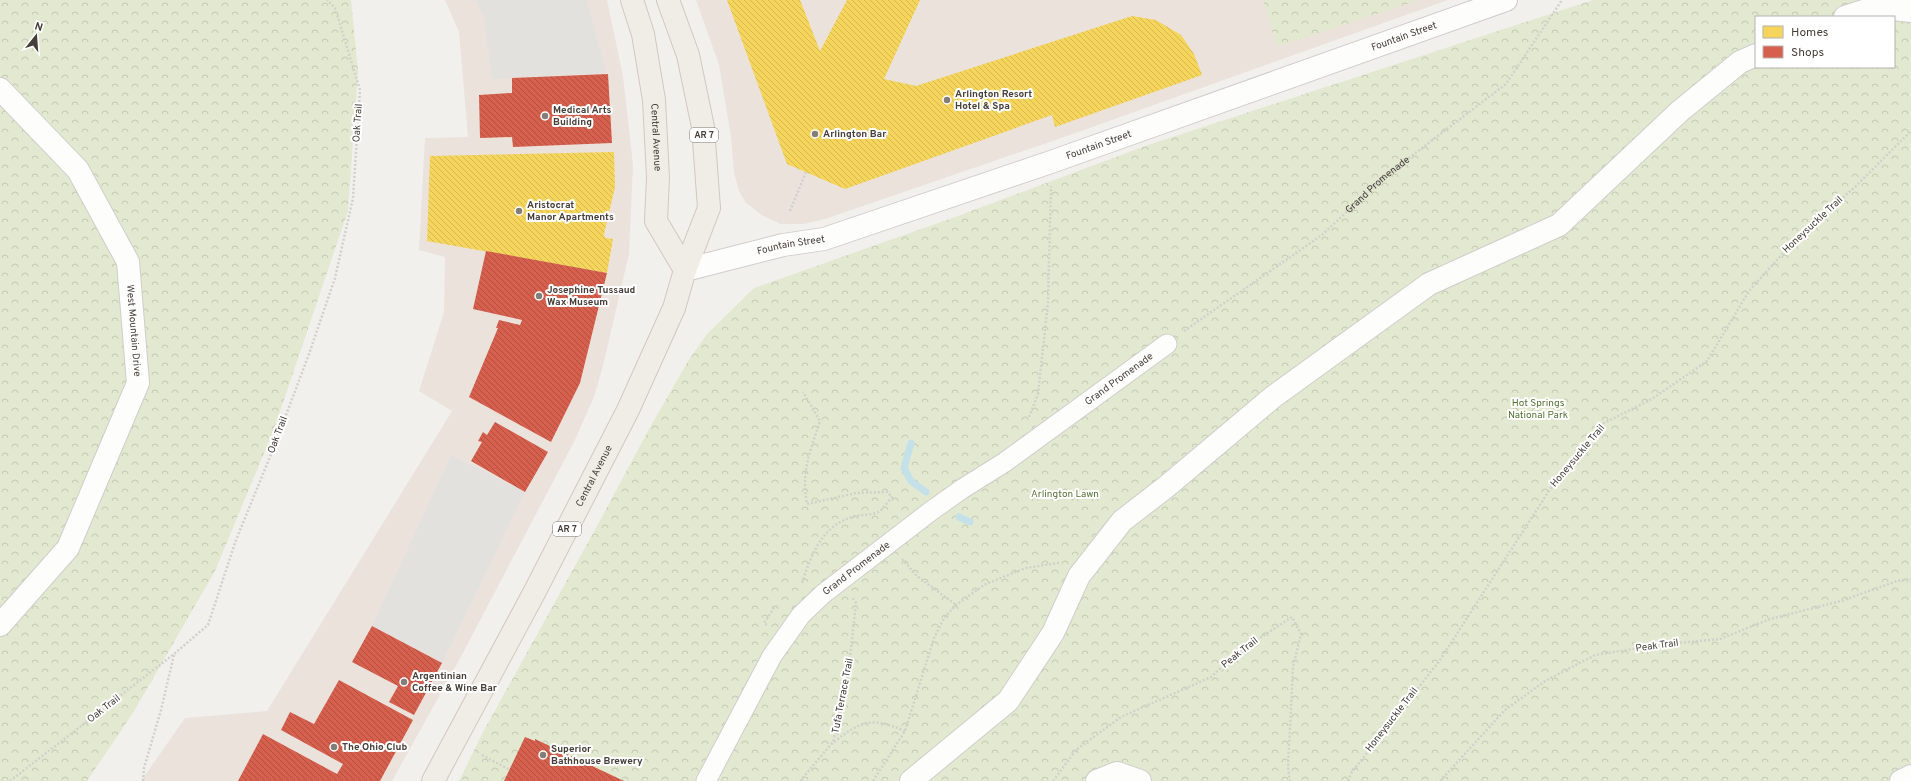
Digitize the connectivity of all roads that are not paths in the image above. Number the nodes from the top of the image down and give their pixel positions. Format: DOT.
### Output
graph roads {
  1 [pos="632,0"];
  2 [pos="668,0"];
  3 [pos="1506,0"];
  4 [pos="1911,11"];
  5 [pos="1848,16"];
  6 [pos="1755,55"];
  7 [pos="0,89"];
  8 [pos="685,270"];
  9 [pos="1167,344"];
  10 [pos="0,625"];
  11 [pos="1911,776"];
  12 [pos="433,781"];
  13 [pos="706,781"];
  14 [pos="911,781"];
  15 [pos="1097,781"];
  16 [pos="1140,781"];
  17 [pos="1901,781"];
  1 -- 8 [label="main road, Central Avenue"];
  2 -- 8 [label="main road, Central Avenue / AR 7"];
  3 -- 8 [label="street, Fountain Street"];
  4 -- 5 [label="street"];
  6 -- 14 [label="street"];
  7 -- 10 [label="street, West Mountain Drive"];
  8 -- 12 [label="main road, Central Avenue / AR 7"];
  9 -- 13 [label="street, Grand Promenade"];
  11 -- 17 [label="street"];
  15 -- 16 [label="street"];
}
